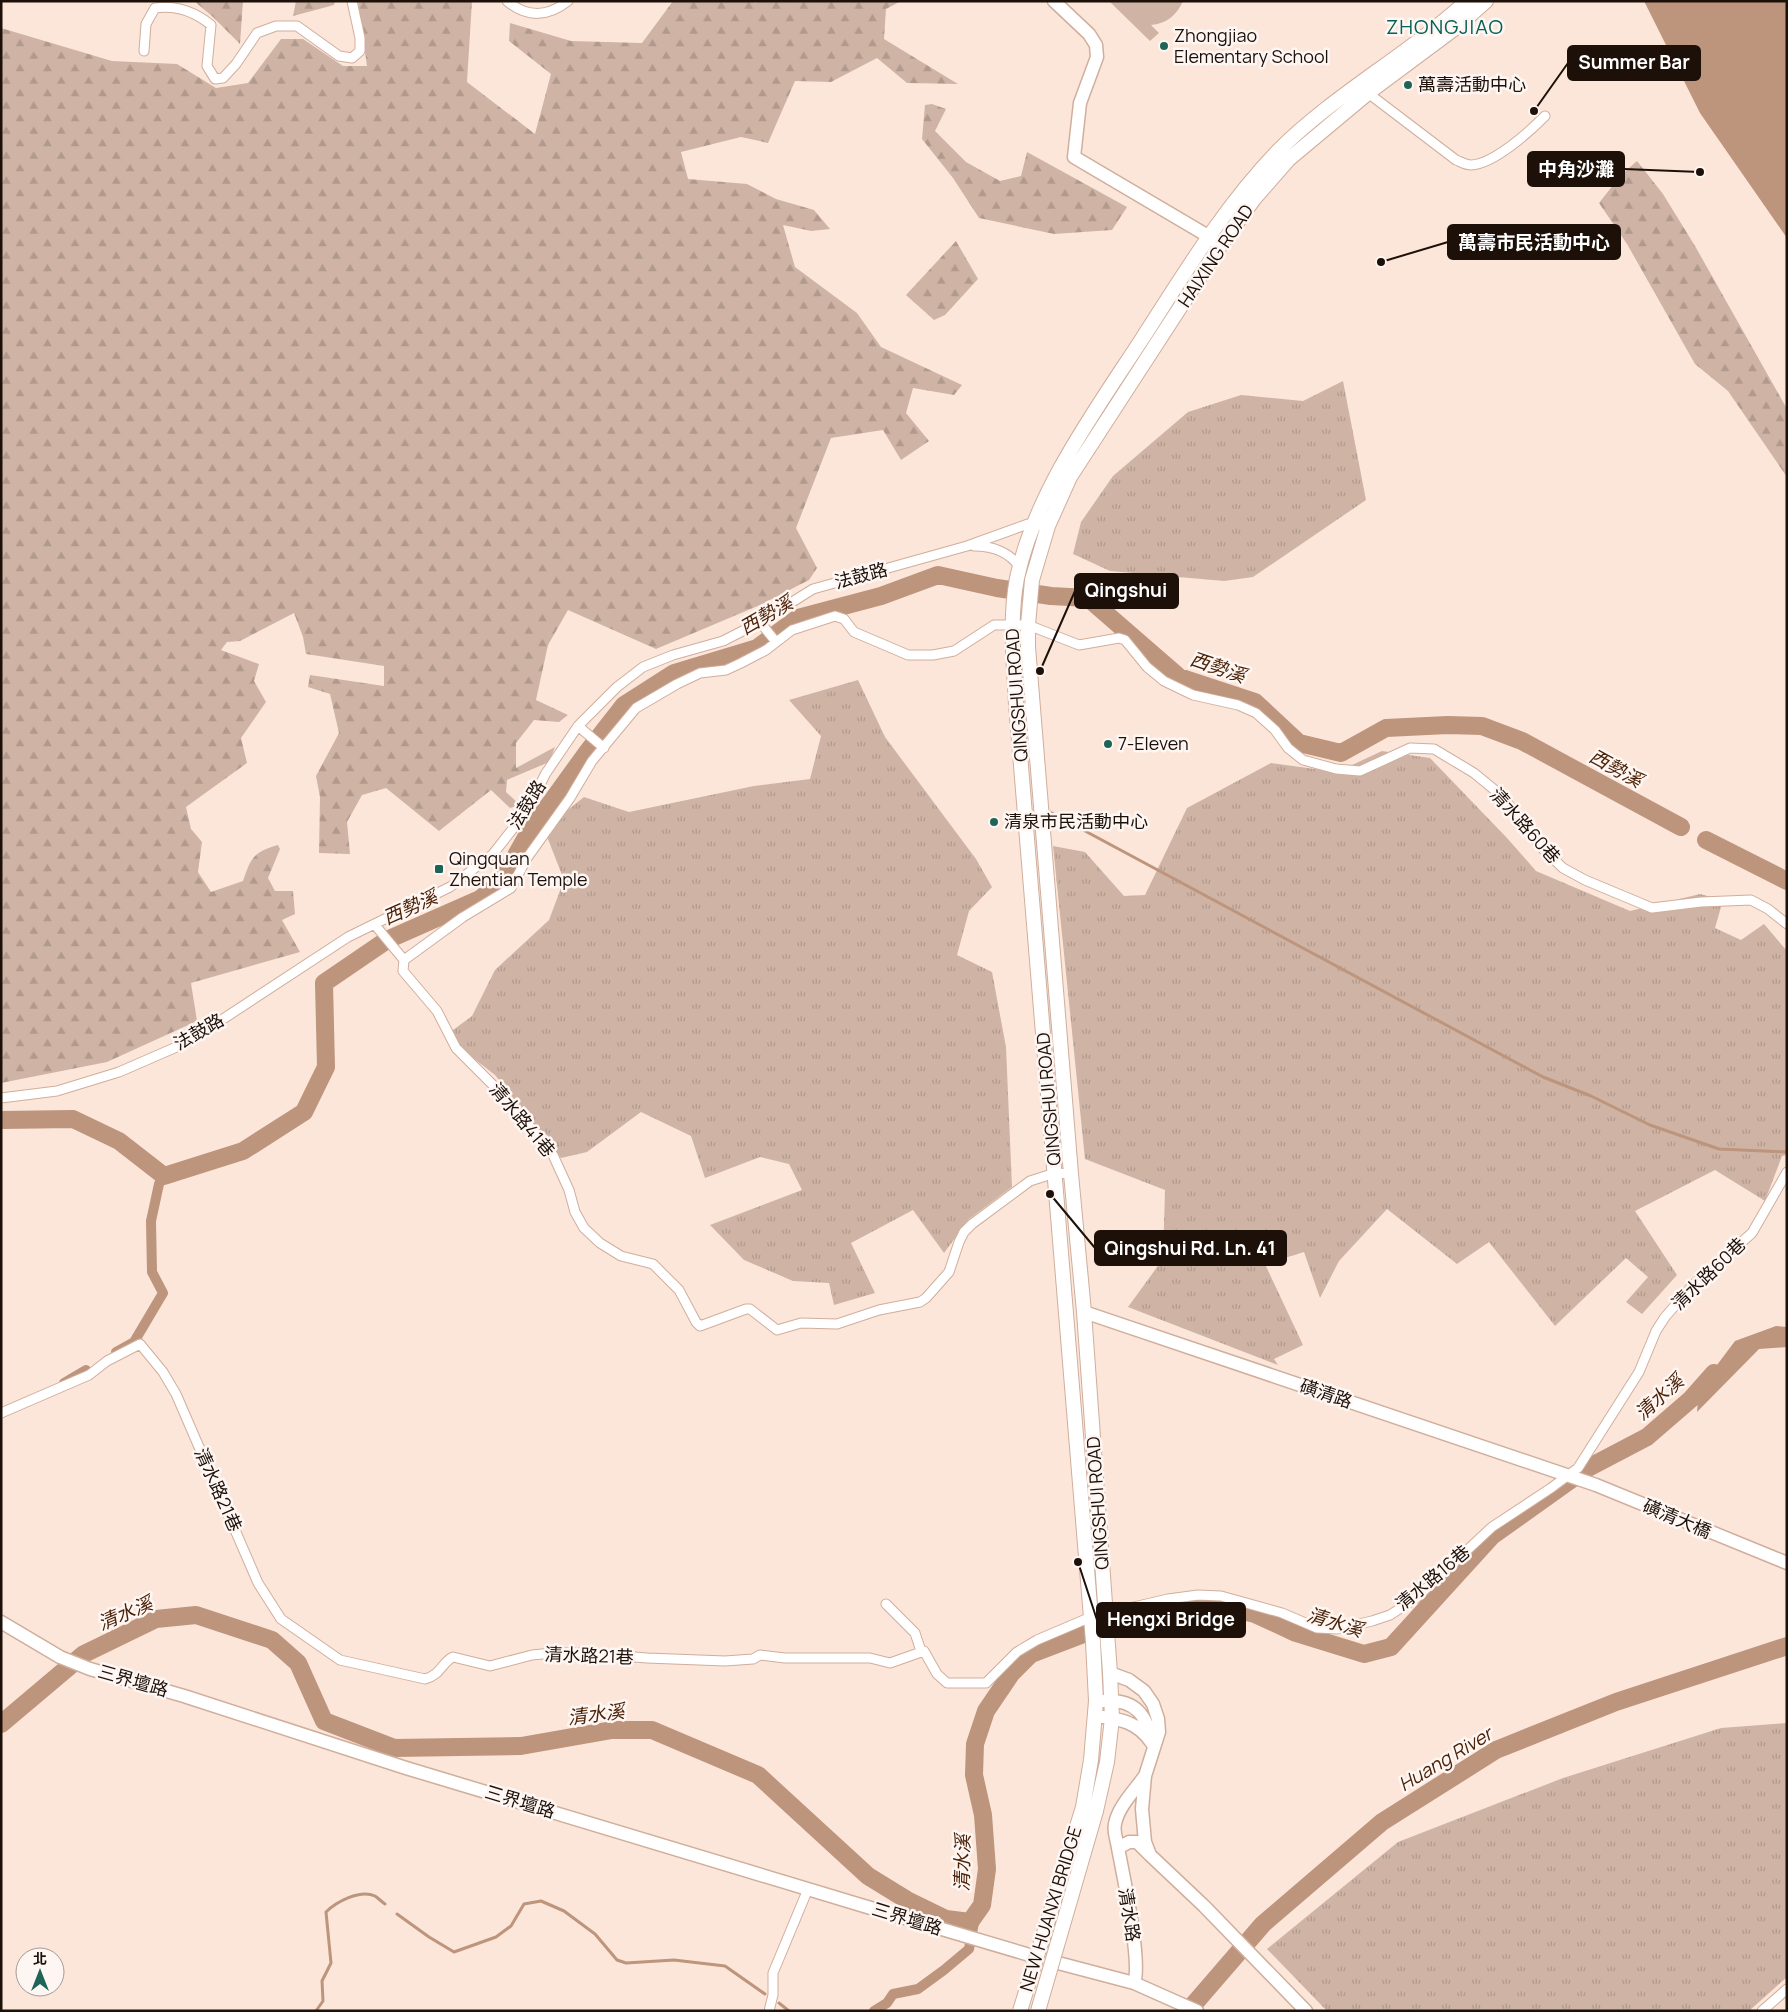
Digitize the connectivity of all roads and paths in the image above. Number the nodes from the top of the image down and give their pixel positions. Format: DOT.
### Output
graph roads {
  1 [pos="352,1"];
  2 [pos="507,1"];
  3 [pos="568,1"];
  4 [pos="1054,1"];
  5 [pos="1467,1"];
  6 [pos="1486,1"];
  7 [pos="144,51"];
  8 [pos="1363,89"];
  9 [pos="1545,116"];
  10 [pos="1208,236"];
  11 [pos="1220,246"];
  12 [pos="1033,526"];
  13 [pos="1048,526"];
  14 [pos="967,546"];
  15 [pos="1019,573"];
  16 [pos="1032,580"];
  17 [pos="760,622"];
  18 [pos="1012,623"];
  19 [pos="1028,625"];
  20 [pos="776,642"];
  21 [pos="578,726"];
  22 [pos="604,748"];
  23 [pos="1787,924"];
  24 [pos="375,925"];
  25 [pos="404,960"];
  26 [pos="1,1098"];
  27 [pos="1787,1172"];
  28 [pos="1055,1173"];
  29 [pos="1071,1174"];
  30 [pos="1066,1312"];
  31 [pos="1084,1312"];
  32 [pos="1,1413"];
  33 [pos="1568,1476"];
  34 [pos="1787,1563"];
  35 [pos="886,1604"];
  36 [pos="1107,1617"];
  37 [pos="1091,1620"];
  38 [pos="1,1622"];
  39 [pos="921,1651"];
  40 [pos="1110,1673"];
  41 [pos="1112,1700"];
  42 [pos="1096,1701"];
  43 [pos="1095,1716"];
  44 [pos="1112,1718"];
  45 [pos="1153,1745"];
  46 [pos="1145,1776"];
  47 [pos="1118,1848"];
  48 [pos="1150,1855"];
  49 [pos="808,1889"];
  50 [pos="1134,1983"];
  51 [pos="1787,1989"];
  52 [pos="769,2011"];
  53 [pos="1020,2011"];
  54 [pos="1038,2011"];
  55 [pos="1198,2011"];
  56 [pos="1306,2011"];
  57 [pos="1762,2011"];
  1 -- 7 [label="street"];
  2 -- 3 [label="street"];
  4 -- 10 [label="street"];
  5 -- 8 [label="main road, HAIXING ROAD"];
  6 -- 8 [label="main road, HAIXING ROAD"];
  8 -- 9 [label="street"];
  8 -- 10 [label="main road, HAIXING ROAD"];
  8 -- 11 [label="main road, HAIXING ROAD"];
  10 -- 11 [label="street"];
  10 -- 12 [label="main road, HAIXING ROAD"];
  11 -- 13 [label="main road, HAIXING ROAD"];
  12 -- 13 [label="street, 法鼓路"];
  12 -- 14 [label="street, 法鼓路"];
  12 -- 15 [label="main road, HAIXING ROAD"];
  13 -- 16 [label="main road, HAIXING ROAD"];
  14 -- 15 [label="street"];
  14 -- 17 [label="street, 法鼓路"];
  15 -- 18 [label="main road, QINGSHUI ROAD"];
  16 -- 19 [label="main road, QINGSHUI ROAD"];
  17 -- 20 [label="street"];
  17 -- 21 [label="street, 法鼓路"];
  18 -- 19 [label="street, 清水路60巷"];
  18 -- 20 [label="street"];
  18 -- 28 [label="main road, QINGSHUI ROAD"];
  19 -- 23 [label="street, 清水路60巷"];
  19 -- 29 [label="main road, QINGSHUI ROAD"];
  20 -- 22 [label="street"];
  21 -- 22 [label="street"];
  21 -- 24 [label="street, 法鼓路"];
  22 -- 25 [label="street"];
  24 -- 25 [label="street, 清水路41巷"];
  24 -- 26 [label="street, 法鼓路"];
  25 -- 28 [label="street, 清水路41巷"];
  27 -- 33 [label="street, 清水路60巷"];
  28 -- 29 [label="street, 清水路41巷"];
  28 -- 30 [label="main road, QINGSHUI ROAD"];
  29 -- 31 [label="main road, QINGSHUI ROAD"];
  30 -- 31 [label="street"];
  30 -- 37 [label="main road, QINGSHUI ROAD"];
  31 -- 33 [label="street, 磺清路"];
  31 -- 36 [label="main road, QINGSHUI ROAD"];
  32 -- 39 [label="street, 清水路21巷"];
  33 -- 34 [label="street, 磺清大橋"];
  33 -- 36 [label="street, 清水路16巷"];
  35 -- 39 [label="street"];
  36 -- 37 [label="street"];
  36 -- 40 [label="main road, QINGSHUI ROAD"];
  37 -- 39 [label="street"];
  37 -- 42 [label="main road, QINGSHUI ROAD"];
  38 -- 49 [label="street, 三界壇路"];
  40 -- 41 [label="main road"];
  40 -- 45 [label="street, 清水路"];
  41 -- 42 [label="street"];
  41 -- 44 [label="main road"];
  41 -- 45 [label="street"];
  42 -- 43 [label="main road"];
  43 -- 44 [label="street"];
  43 -- 53 [label="main road, NEW HUANXI BRIDGE, bridge"];
  44 -- 45 [label="street"];
  44 -- 54 [label="main road, NEW HUANXI BRIDGE, bridge"];
  45 -- 46 [label="street, 清水路"];
  46 -- 47 [label="street, 清水路"];
  46 -- 48 [label="street, 清水路"];
  47 -- 48 [label="street"];
  47 -- 50 [label="street, 清水路"];
  48 -- 56 [label="street"];
  49 -- 50 [label="street, 三界壇路"];
  49 -- 52 [label="street"];
  50 -- 55 [label="street"];
  51 -- 57 [label="street"];
}
